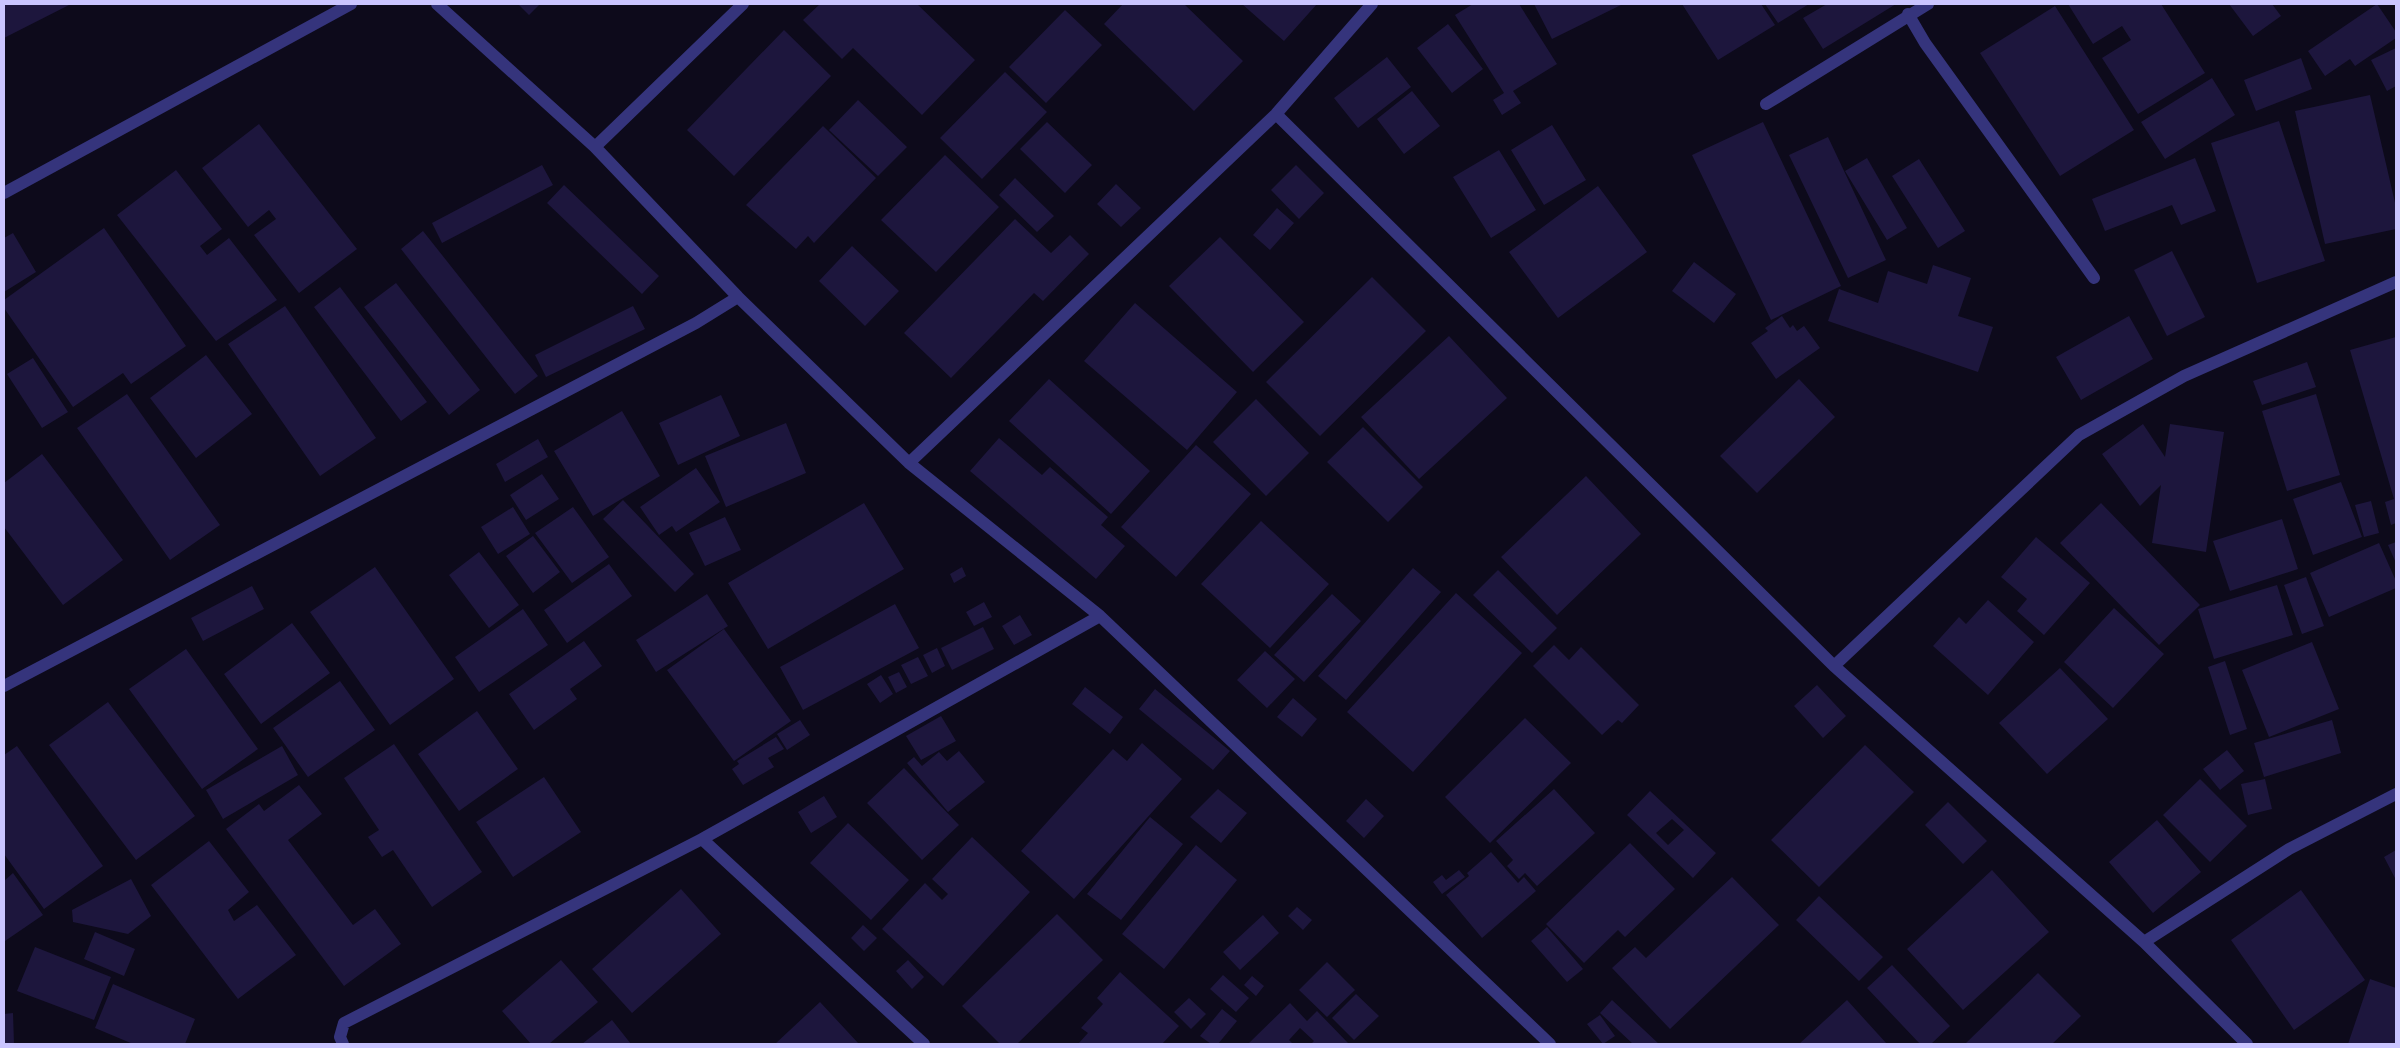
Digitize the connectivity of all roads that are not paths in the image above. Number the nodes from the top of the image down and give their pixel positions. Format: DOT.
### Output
graph roads {
  1 [pos="351,4"];
  2 [pos="437,4"];
  3 [pos="743,4"];
  4 [pos="1372,4"];
  5 [pos="1928,4"];
  6 [pos="1908,14"];
  7 [pos="1766,104"];
  8 [pos="1276,114"];
  9 [pos="595,147"];
  10 [pos="4,193"];
  11 [pos="2094,278"];
  12 [pos="2396,282"];
  13 [pos="738,297"];
  14 [pos="909,463"];
  15 [pos="1100,616"];
  16 [pos="1834,666"];
  17 [pos="4,686"];
  18 [pos="2396,794"];
  19 [pos="702,839"];
  20 [pos="2144,942"];
  21 [pos="343,1044"];
  22 [pos="924,1044"];
  23 [pos="1550,1044"];
  24 [pos="2247,1044"];
  1 -- 10 [label="street"];
  2 -- 9 [label="street"];
  3 -- 9 [label="street"];
  4 -- 8 [label="street"];
  5 -- 6 [label="street"];
  6 -- 7 [label="street"];
  6 -- 11 [label="street"];
  8 -- 14 [label="street"];
  8 -- 16 [label="street"];
  9 -- 13 [label="street"];
  12 -- 16 [label="street"];
  13 -- 14 [label="street"];
  13 -- 17 [label="street"];
  14 -- 15 [label="street"];
  15 -- 19 [label="street"];
  15 -- 23 [label="street"];
  16 -- 20 [label="street"];
  18 -- 20 [label="street"];
  19 -- 21 [label="street"];
  19 -- 22 [label="street"];
  20 -- 24 [label="street"];
}
